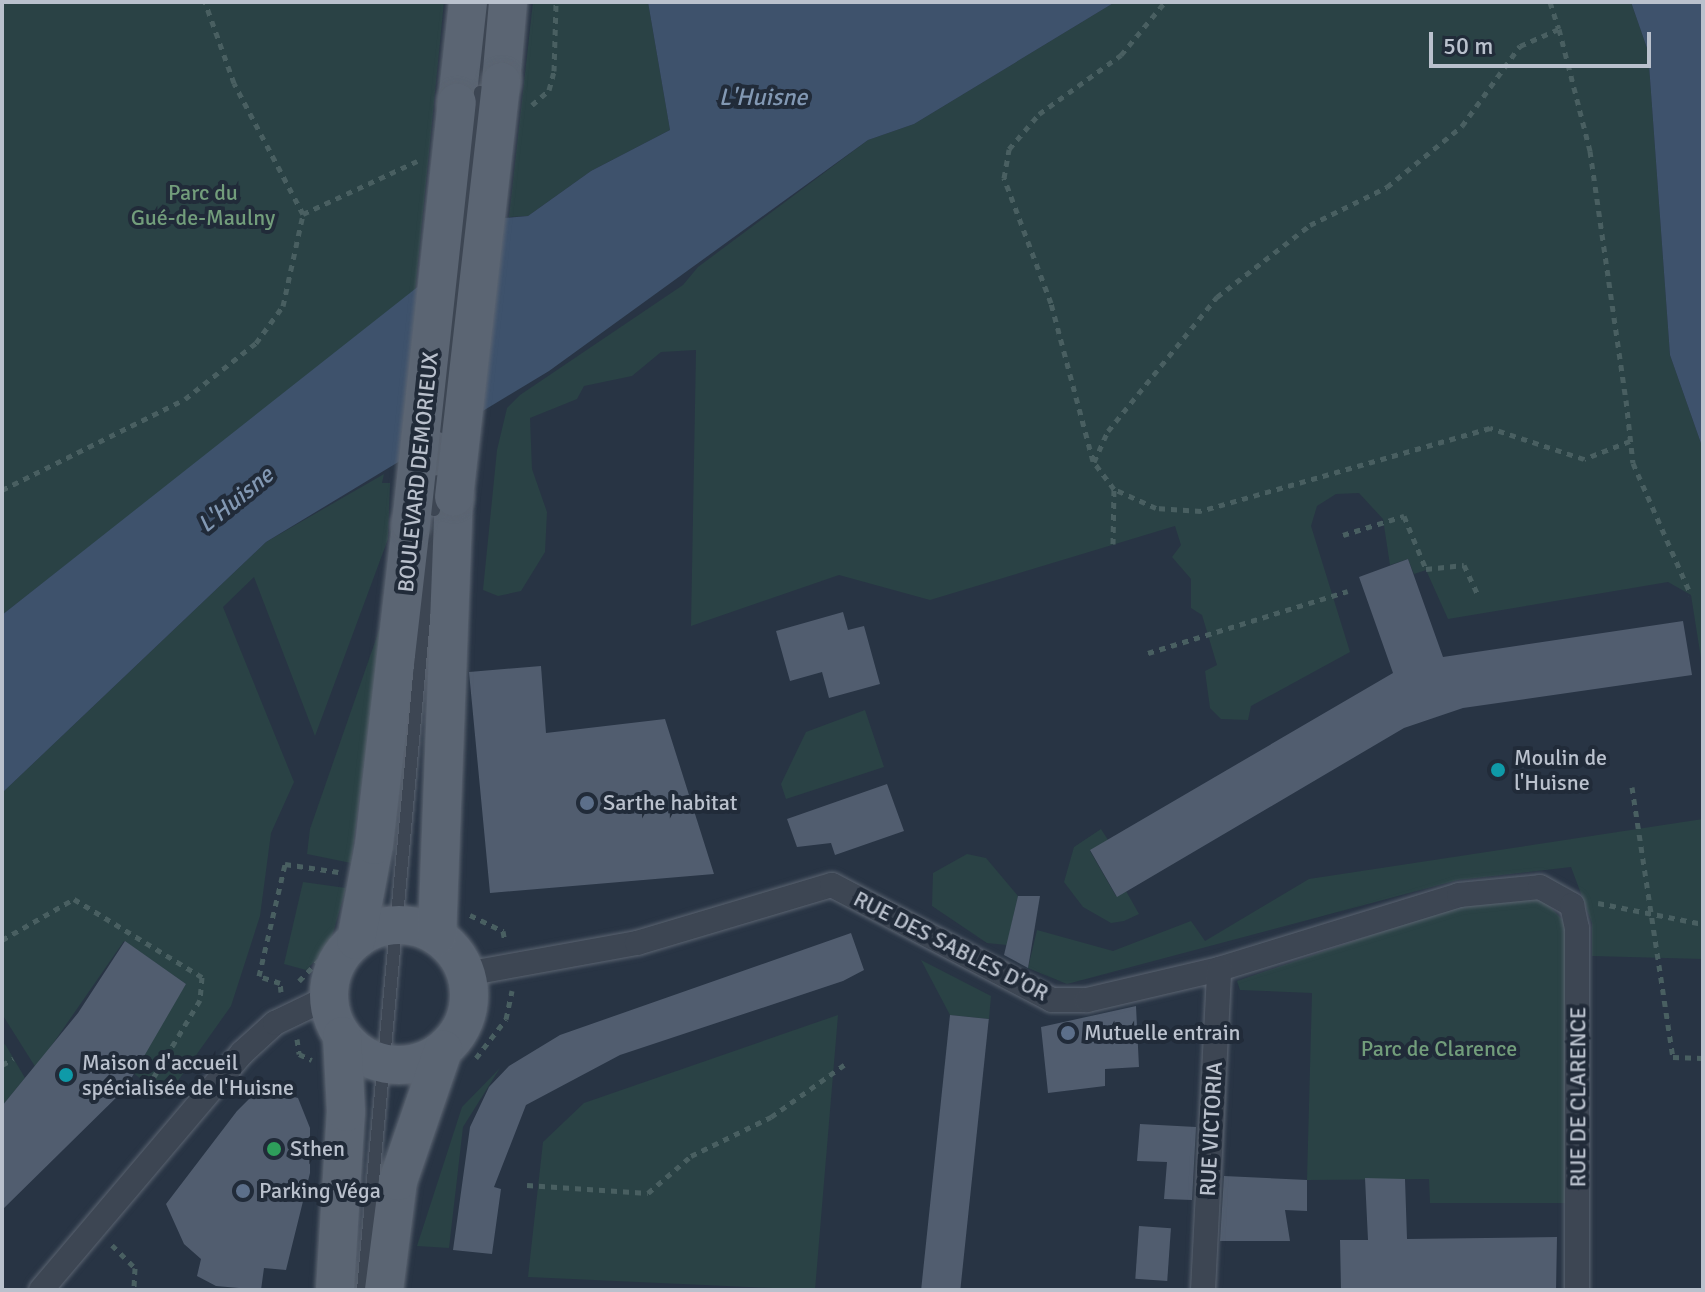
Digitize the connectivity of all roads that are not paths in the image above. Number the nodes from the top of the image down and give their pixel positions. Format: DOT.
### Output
graph roads {
  1 [pos="468,2"];
  2 [pos="489,2"];
  3 [pos="508,2"];
  4 [pos="479,92"];
  5 [pos="441,448"];
  6 [pos="439,463"];
  7 [pos="433,510"];
  8 [pos="1572,905"];
  9 [pos="400,925"];
  10 [pos="437,936"];
  11 [pos="356,940"];
  12 [pos="1219,969"];
  13 [pos="466,974"];
  14 [pos="329,997"];
  15 [pos="342,1036"];
  16 [pos="443,1050"];
  17 [pos="386,1064"];
  18 [pos="70,1280"];
  19 [pos="41,1290"];
  20 [pos="335,1290"];
  21 [pos="363,1290"];
  22 [pos="384,1290"];
  23 [pos="1203,1290"];
  24 [pos="1577,1290"];
  1 -- 4 [label="main road, BOULEVARD DEMORIEUX"];
  2 -- 4 [label="lane"];
  3 -- 4 [label="main road, BOULEVARD DEMORIEUX"];
  4 -- 5 [label="lane, bridge"];
  4 -- 7 [label="main road, BOULEVARD DEMORIEUX, bridge"];
  4 -- 7 [label="main road, BOULEVARD DEMORIEUX, bridge"];
  6 -- 7 [label="lane, bridge"];
  7 -- 9 [label="lane"];
  7 -- 10 [label="main road, BOULEVARD DEMORIEUX"];
  7 -- 11 [label="main road, BOULEVARD DEMORIEUX"];
  8 -- 12 [label="street, RUE DES SABLES D'OR"];
  8 -- 24 [label="street, RUE DE CLARENCE"];
  9 -- 10 [label="main road"];
  9 -- 11 [label="main road"];
  9 -- 17 [label="lane"];
  10 -- 13 [label="main road"];
  11 -- 14 [label="main road, BOULEVARD DEMORIEUX"];
  12 -- 13 [label="street, RUE DES SABLES D'OR"];
  12 -- 23 [label="street, RUE VICTORIA"];
  13 -- 16 [label="main road"];
  14 -- 15 [label="main road"];
  14 -- 18 [label="street"];
  15 -- 17 [label="main road"];
  15 -- 20 [label="main road"];
  16 -- 17 [label="main road"];
  16 -- 22 [label="main road"];
  17 -- 21 [label="lane"];
  18 -- 19 [label="street"];
}
